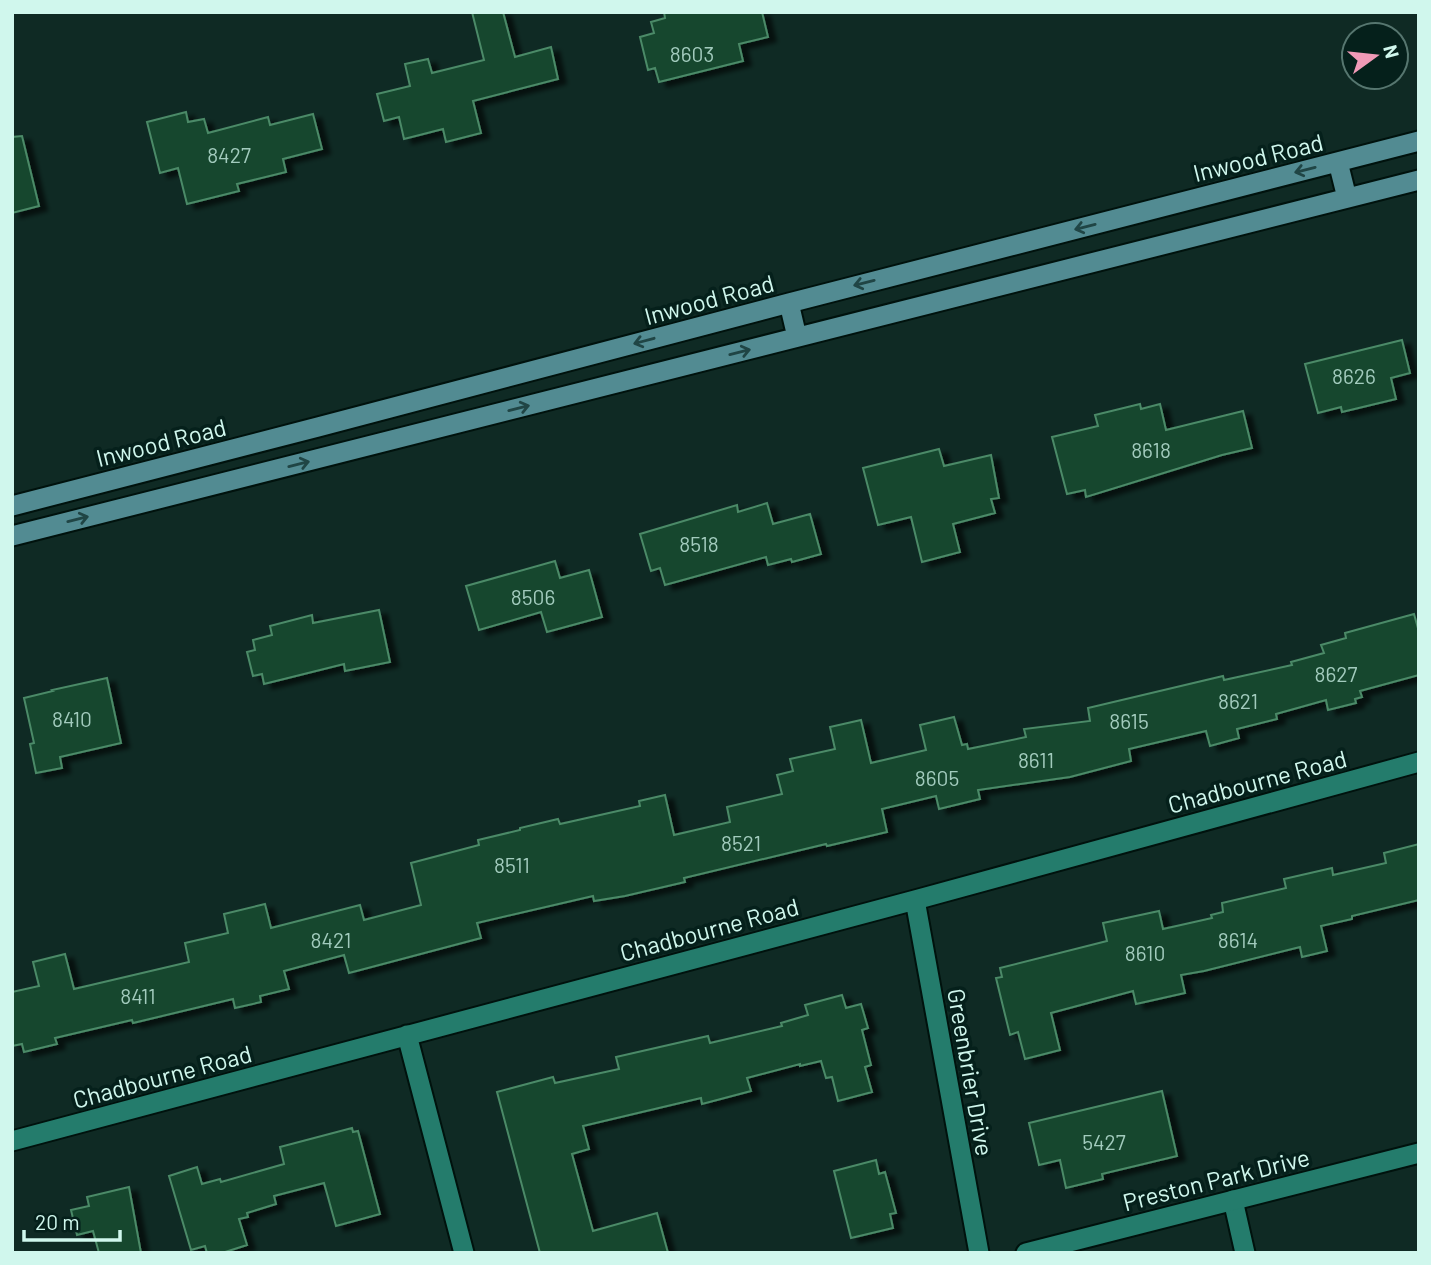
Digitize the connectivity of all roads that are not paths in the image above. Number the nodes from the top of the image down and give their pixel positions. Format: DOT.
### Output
graph roads {
  1 [pos="1419,141"];
  2 [pos="1338,162"];
  3 [pos="1419,180"];
  4 [pos="1348,198"];
  5 [pos="789,303"];
  6 [pos="797,337"];
  7 [pos="113,480"];
  8 [pos="12,506"];
  9 [pos="120,509"];
  10 [pos="12,536"];
  11 [pos="1419,762"];
  12 [pos="915,900"];
  13 [pos="407,1035"];
  14 [pos="12,1142"];
  15 [pos="1419,1153"];
  16 [pos="1233,1200"];
  17 [pos="464,1253"];
  18 [pos="979,1253"];
  19 [pos="1026,1253"];
  20 [pos="1245,1253"];
  1 -- 2 [label="main road, Inwood Road"];
  2 -- 4 [label="main road"];
  2 -- 5 [label="main road, Inwood Road, one-way"];
  3 -- 4 [label="main road"];
  4 -- 6 [label="main road"];
  5 -- 6 [label="main road"];
  5 -- 7 [label="main road, Inwood Road, one-way"];
  9 -- 6 [label="main road, one-way"];
  7 -- 8 [label="main road, Inwood Road"];
  7 -- 9 [label="main road"];
  10 -- 9 [label="main road, one-way"];
  11 -- 12 [label="street, Chadbourne Road"];
  12 -- 13 [label="street, Chadbourne Road"];
  12 -- 18 [label="street, Greenbrier Drive"];
  13 -- 14 [label="street, Chadbourne Road"];
  13 -- 17 [label="street"];
  15 -- 16 [label="street, Preston Park Drive"];
  16 -- 19 [label="street, Preston Park Drive"];
  16 -- 20 [label="street"];
}
